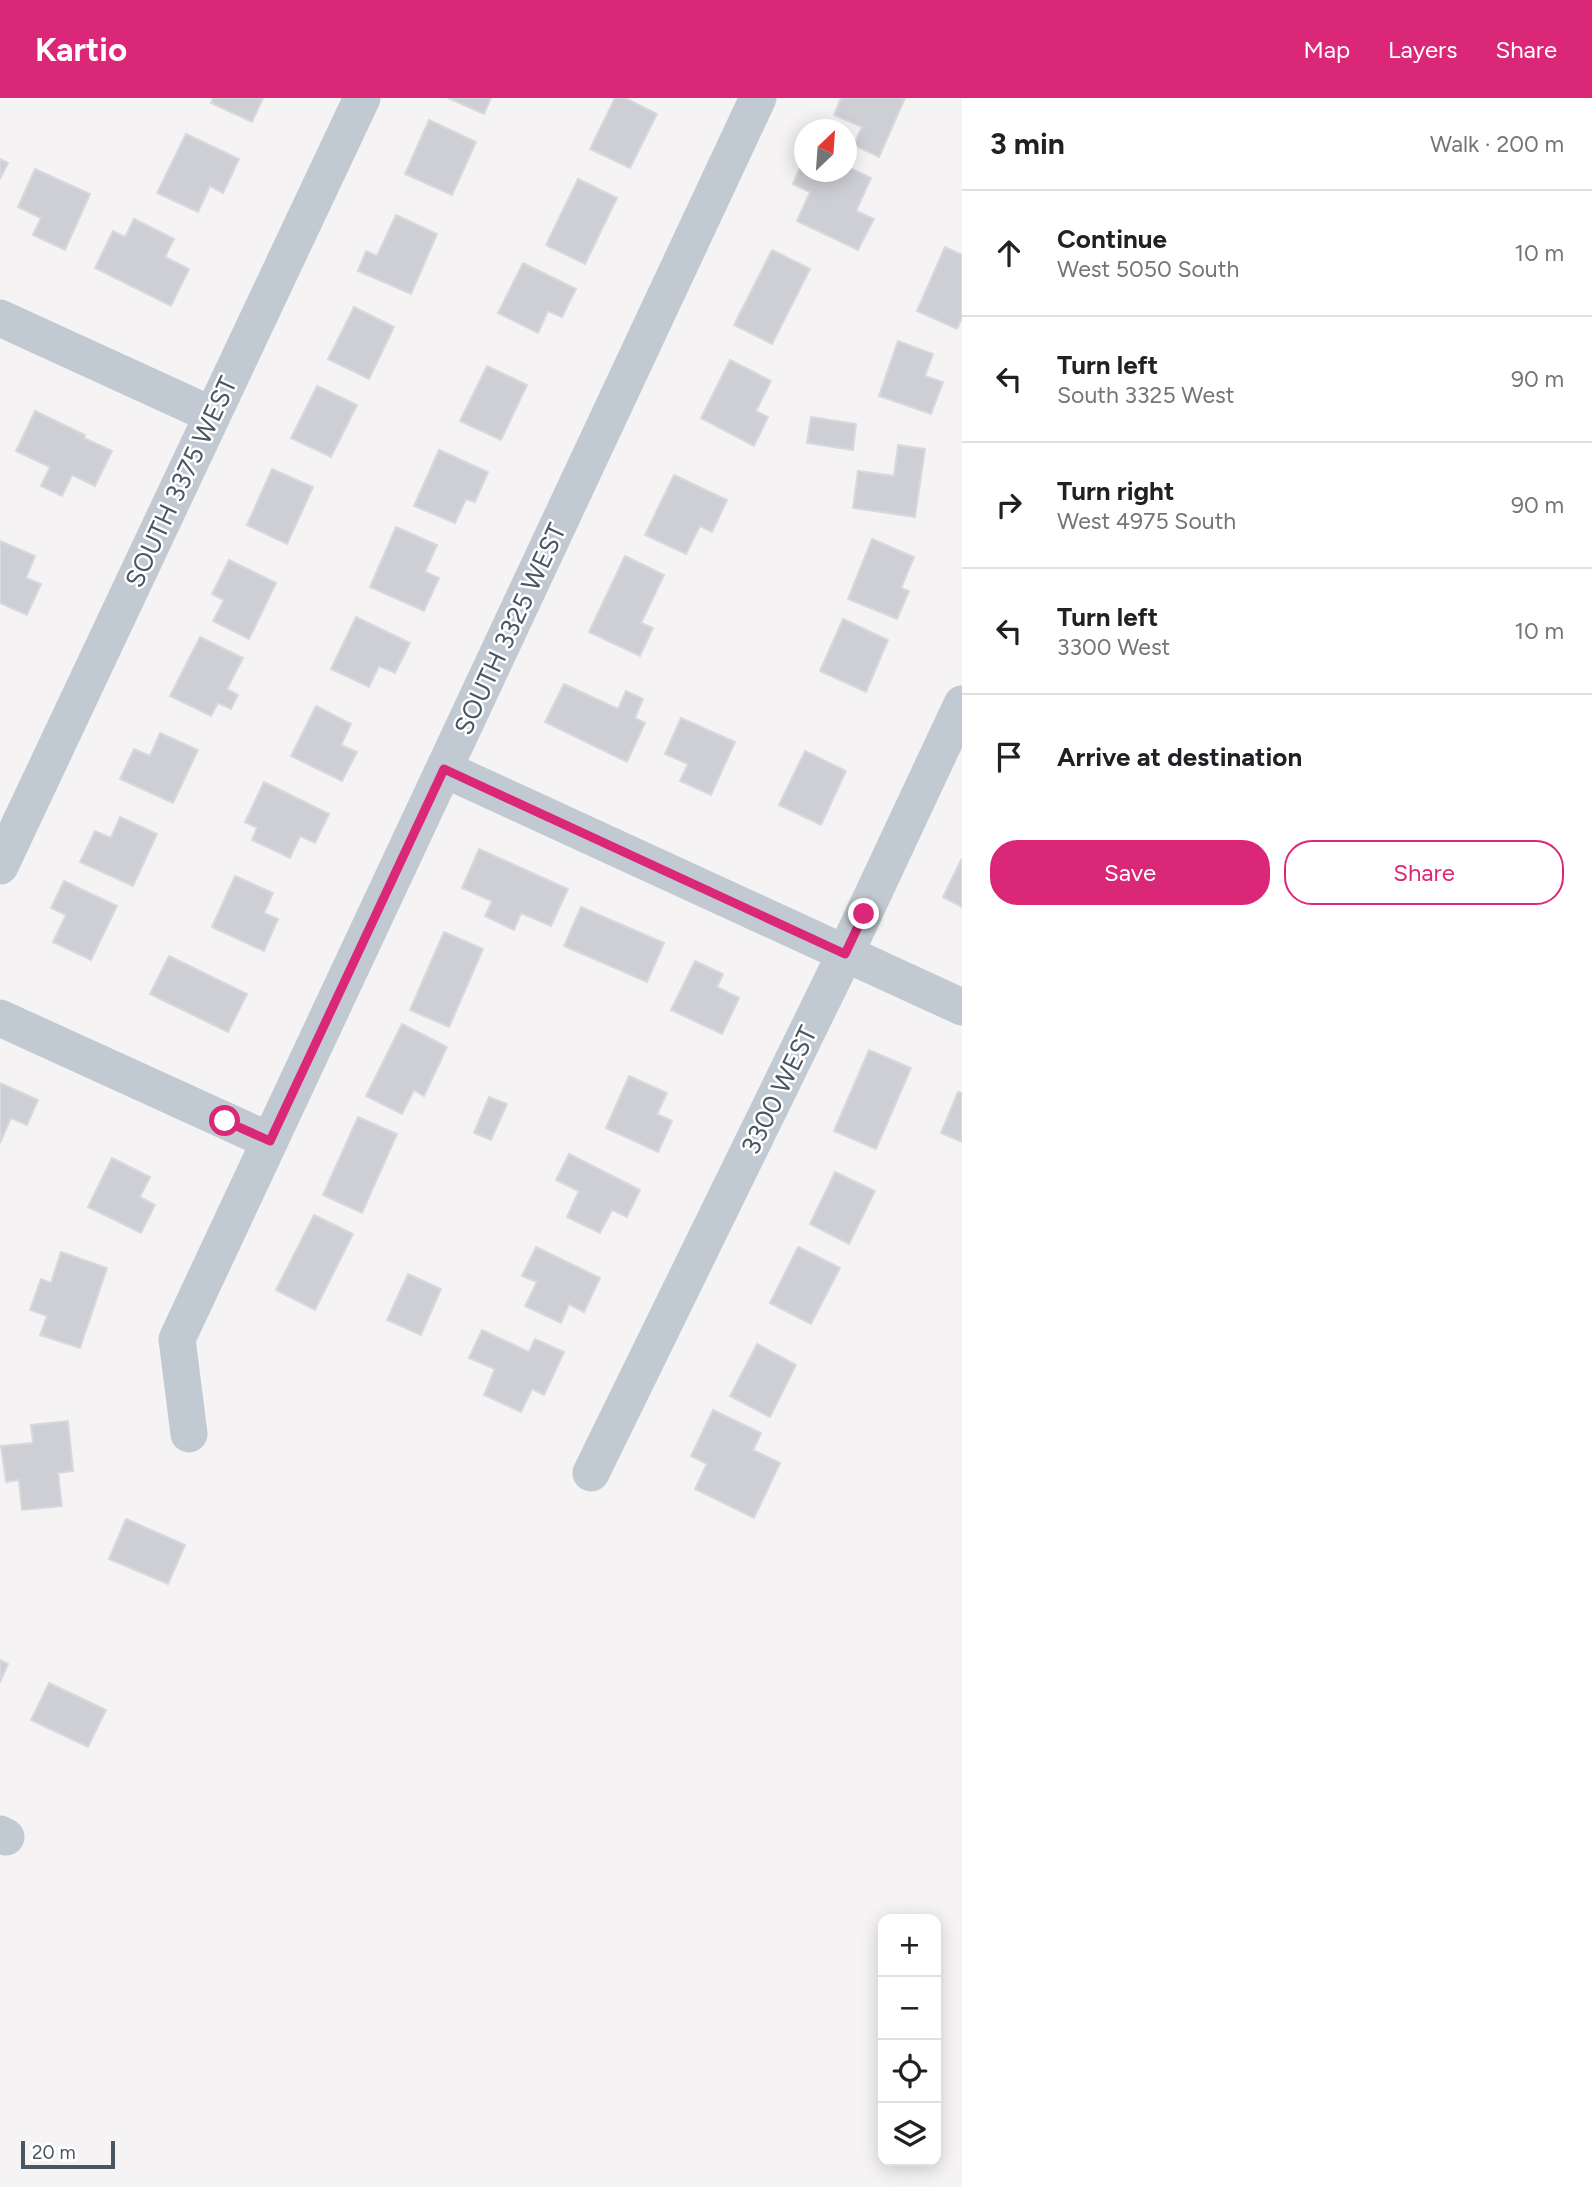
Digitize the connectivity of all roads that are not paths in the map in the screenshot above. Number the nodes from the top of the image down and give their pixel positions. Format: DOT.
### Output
graph roads {
  1 [pos="362,98"];
  2 [pos="758,98"];
  3 [pos="0,318"];
  4 [pos="212,415"];
  5 [pos="962,704"];
  6 [pos="444,769"];
  7 [pos="0,866"];
  8 [pos="845,954"];
  9 [pos="962,1007"];
  10 [pos="0,1018"];
  11 [pos="270,1141"];
  12 [pos="189,1434"];
  13 [pos="592,1474"];
  1 -- 4 [label="street, SOUTH 3375 WEST"];
  2 -- 6 [label="street, SOUTH 3325 WEST"];
  3 -- 4 [label="street"];
  4 -- 7 [label="street, SOUTH 3375 WEST"];
  5 -- 8 [label="street, 3300 WEST"];
  6 -- 8 [label="street"];
  6 -- 11 [label="street, SOUTH 3325 WEST"];
  8 -- 9 [label="street"];
  8 -- 13 [label="street, 3300 WEST"];
  10 -- 11 [label="street"];
  11 -- 12 [label="street, SOUTH 3325 WEST"];
}
